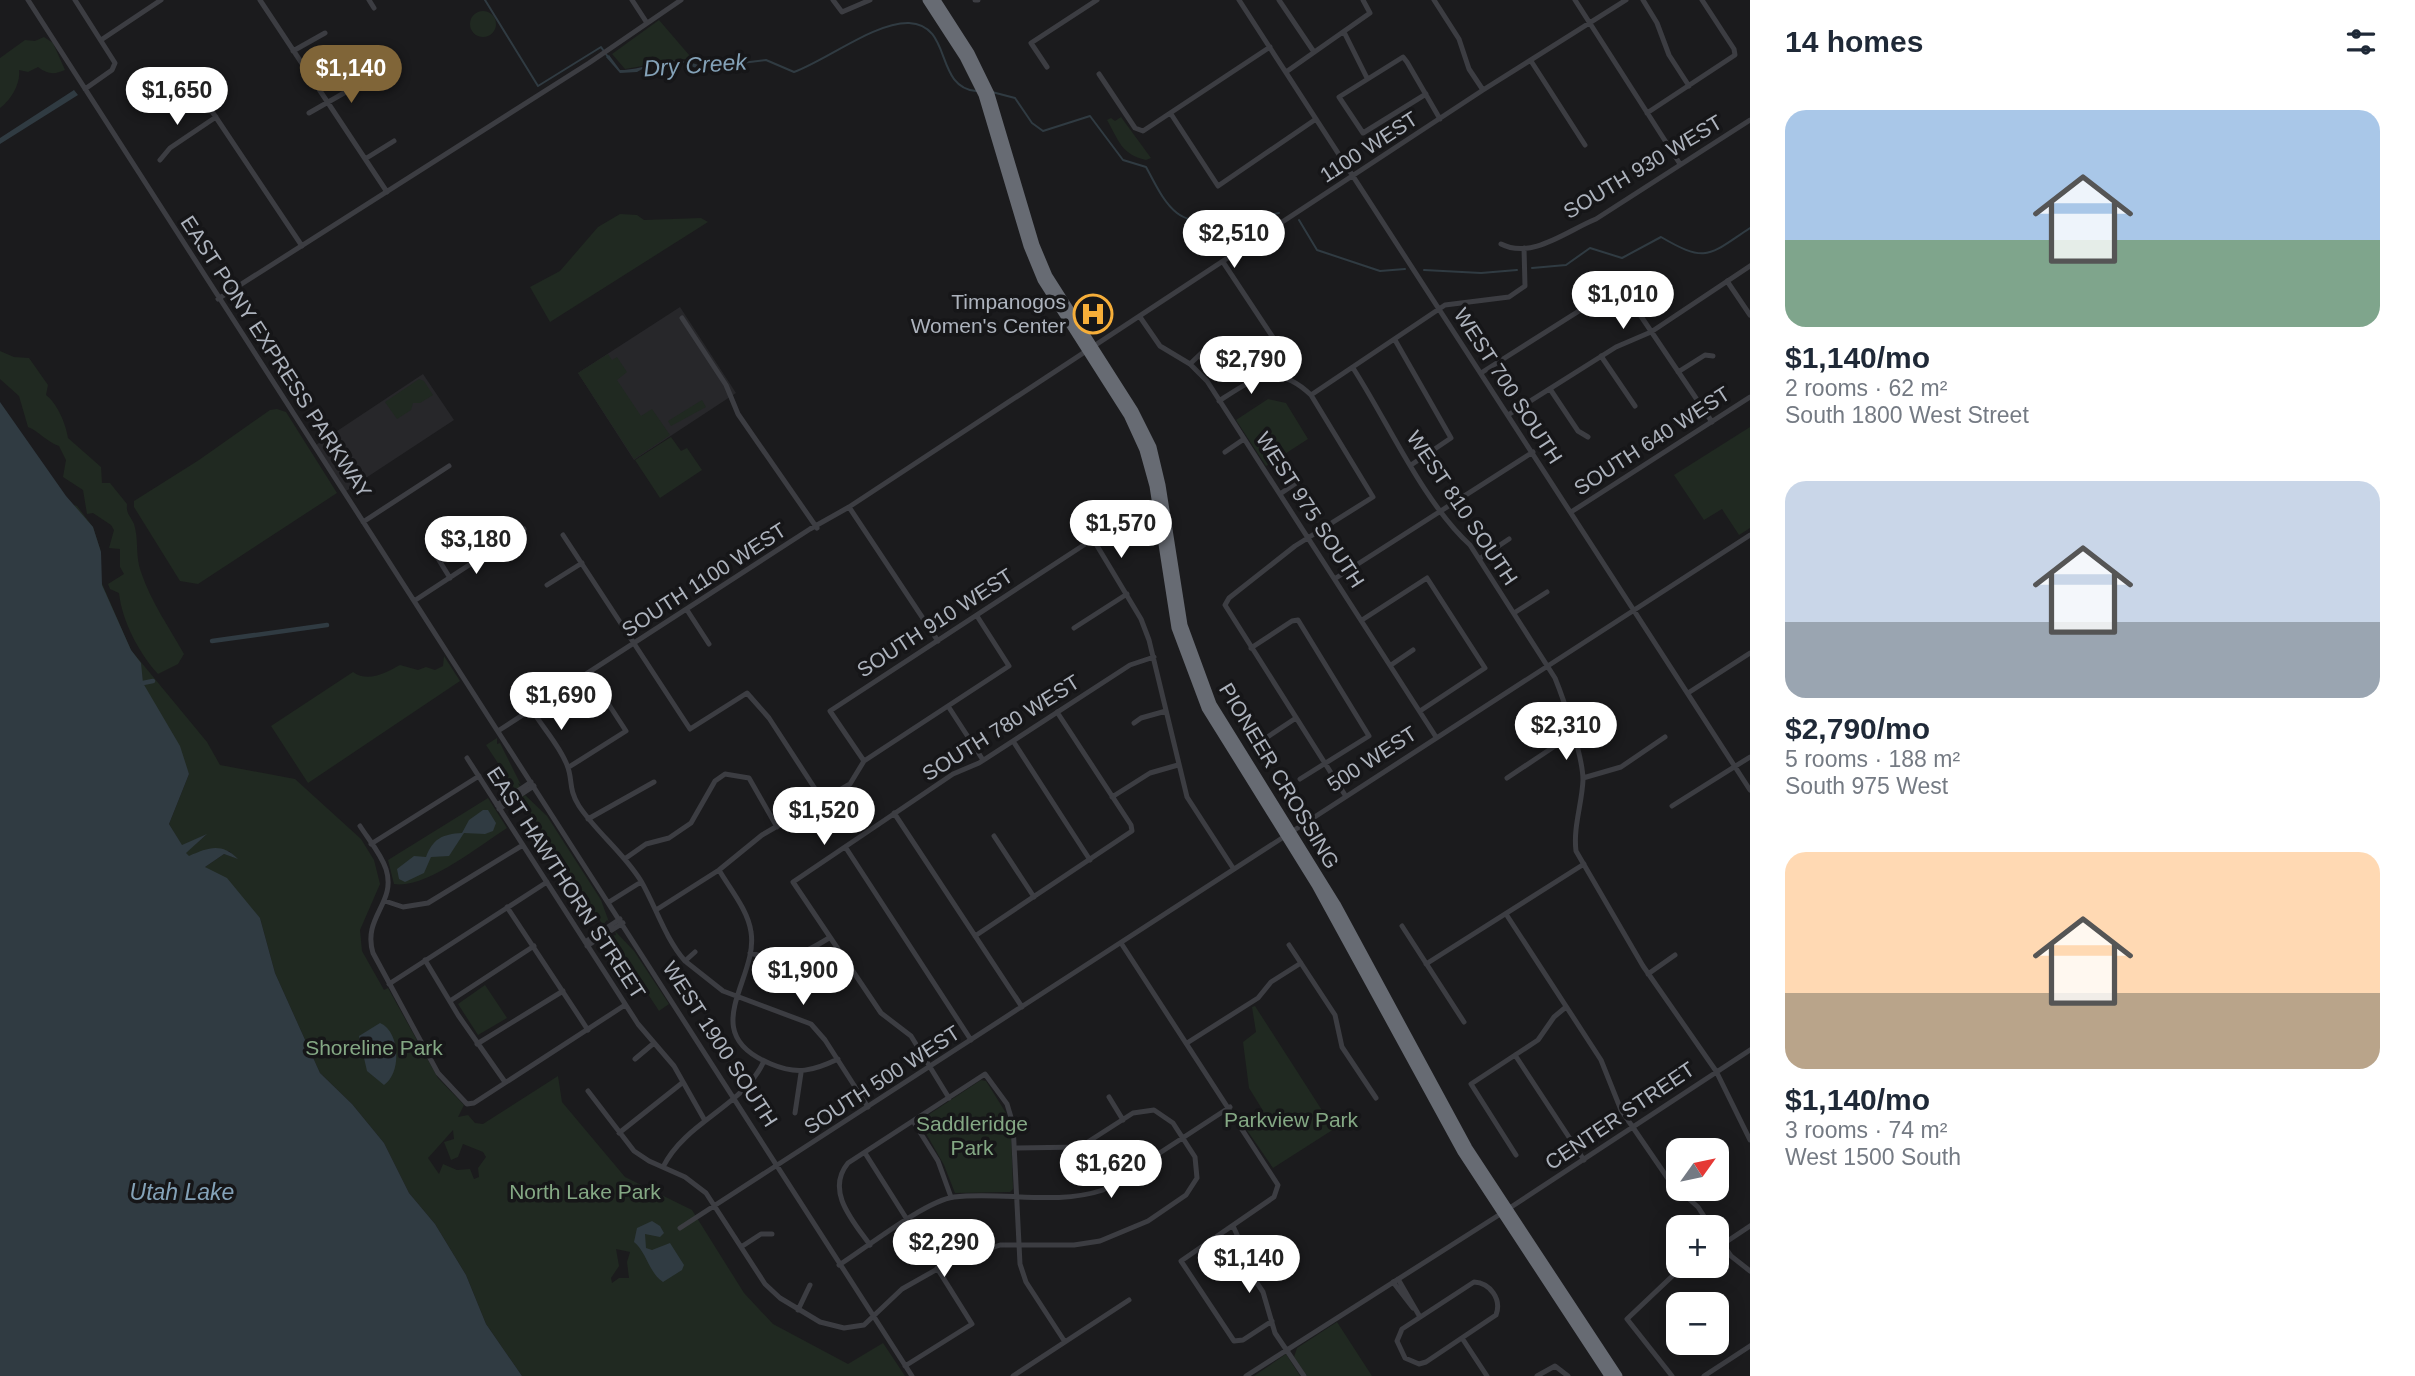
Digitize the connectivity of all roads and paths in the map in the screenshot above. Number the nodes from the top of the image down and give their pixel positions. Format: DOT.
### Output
graph roads {
  1 [pos="28,0"];
  2 [pos="75,0"];
  3 [pos="161,0"];
  4 [pos="260,0"];
  5 [pos="369,0"];
  6 [pos="632,0"];
  7 [pos="681,0"];
  8 [pos="834,0"];
  9 [pos="870,0"];
  10 [pos="927,0"];
  11 [pos="936,0"];
  12 [pos="1097,0"];
  13 [pos="1240,0"];
  14 [pos="1279,0"];
  15 [pos="1363,0"];
  16 [pos="1434,0"];
  17 [pos="1575,0"];
  18 [pos="1626,0"];
  19 [pos="1643,0"];
  20 [pos="1702,0"];
  21 [pos="374,8"];
  22 [pos="647,23"];
  23 [pos="1590,23"];
  24 [pos="1344,32"];
  25 [pos="325,33"];
  26 [pos="101,40"];
  27 [pos="1270,47"];
  28 [pos="293,51"];
  29 [pos="1314,52"];
  30 [pos="1531,61"];
  31 [pos="1047,67"];
  32 [pos="379,72"];
  33 [pos="1286,72"];
  34 [pos="1099,74"];
  35 [pos="1367,78"];
  36 [pos="1689,86"];
  37 [pos="85,89"];
  38 [pos="1483,90"];
  39 [pos="986,92"];
  40 [pos="1426,94"];
  41 [pos="201,95"];
  42 [pos="327,101"];
  43 [pos="1647,113"];
  44 [pos="309,114"];
  45 [pos="1171,114"];
  46 [pos="216,117"];
  47 [pos="1316,118"];
  48 [pos="1440,119"];
  49 [pos="1750,120"];
  50 [pos="394,141"];
  51 [pos="1585,145"];
  52 [pos="365,159"];
  53 [pos="160,160"];
  54 [pos="1681,164"];
  55 [pos="1355,176"];
  56 [pos="387,192"];
  57 [pos="1501,244"];
  58 [pos="302,246"];
  59 [pos="1524,248"];
  60 [pos="1223,262"];
  61 [pos="1750,266"];
  62 [pos="1727,281"];
  63 [pos="219,299"];
  64 [pos="1439,310"];
  65 [pos="1750,315"];
  66 [pos="1140,317"];
  67 [pos="682,318"];
  68 [pos="1651,332"];
  69 [pos="1395,340"];
  70 [pos="1212,344"];
  71 [pos="1090,349"];
  72 [pos="1601,356"];
  73 [pos="1713,356"];
  74 [pos="1191,364"];
  75 [pos="1353,368"];
  76 [pos="1678,372"];
  77 [pos="1481,373"];
  78 [pos="1278,375"];
  79 [pos="1032,387"];
  80 [pos="1550,389"];
  81 [pos="1311,395"];
  82 [pos="1750,397"];
  83 [pos="1219,401"];
  84 [pos="1636,407"];
  85 [pos="1508,415"];
  86 [pos="1712,422"];
  87 [pos="1588,437"];
  88 [pos="1244,439"];
  89 [pos="1225,452"];
  90 [pos="1533,453"];
  91 [pos="1411,465"];
  92 [pos="449,466"];
  93 [pos="1299,481"];
  94 [pos="1280,494"];
  95 [pos="849,507"];
  96 [pos="1441,510"];
  97 [pos="1571,512"];
  98 [pos="483,519"];
  99 [pos="363,522"];
  100 [pos="524,528"];
  101 [pos="817,528"];
  102 [pos="1750,534"];
  103 [pos="564,535"];
  104 [pos="1309,538"];
  105 [pos="1509,538"];
  106 [pos="500,544"];
  107 [pos="434,552"];
  108 [pos="1479,559"];
  109 [pos="582,563"];
  110 [pos="450,578"];
  111 [pos="1336,578"];
  112 [pos="547,585"];
  113 [pos="1547,592"];
  114 [pos="1127,594"];
  115 [pos="414,601"];
  116 [pos="1633,609"];
  117 [pos="687,610"];
  118 [pos="1514,613"];
  119 [pos="977,616"];
  120 [pos="1362,620"];
  121 [pos="1074,628"];
  122 [pos="938,641"];
  123 [pos="636,643"];
  124 [pos="709,645"];
  125 [pos="1251,648"];
  126 [pos="1413,650"];
  127 [pos="1750,653"];
  128 [pos="1154,657"];
  129 [pos="1548,664"];
  130 [pos="1391,665"];
  131 [pos="589,674"];
  132 [pos="1688,693"];
  133 [pos="948,706"];
  134 [pos="532,710"];
  135 [pos="1166,711"];
  136 [pos="1420,711"];
  137 [pos="1057,712"];
  138 [pos="1296,718"];
  139 [pos="1134,723"];
  140 [pos="498,731"];
  141 [pos="1436,737"];
  142 [pos="1665,737"];
  143 [pos="1266,738"];
  144 [pos="1574,740"];
  145 [pos="1013,741"];
  146 [pos="1750,757"];
  147 [pos="467,758"];
  148 [pos="983,760"];
  149 [pos="864,761"];
  150 [pos="1324,763"];
  151 [pos="1178,765"];
  152 [pos="1735,766"];
  153 [pos="569,767"];
  154 [pos="479,776"];
  155 [pos="1507,778"];
  156 [pos="1583,778"];
  157 [pos="1300,779"];
  158 [pos="654,782"];
  159 [pos="533,784"];
  160 [pos="1750,790"];
  161 [pos="1345,795"];
  162 [pos="1112,797"];
  163 [pos="823,801"];
  164 [pos="1672,806"];
  165 [pos="498,807"];
  166 [pos="894,813"];
  167 [pos="588,819"];
  168 [pos="360,826"];
  169 [pos="777,827"];
  170 [pos="1288,832"];
  171 [pos="994,836"];
  172 [pos="371,844"];
  173 [pos="523,845"];
  174 [pos="846,848"];
  175 [pos="626,858"];
  176 [pos="1090,860"];
  177 [pos="1584,864"];
  178 [pos="1233,868"];
  179 [pos="719,870"];
  180 [pos="641,881"];
  181 [pos="547,882"];
  182 [pos="1034,897"];
  183 [pos="385,901"];
  184 [pos="609,902"];
  185 [pos="507,907"];
  186 [pos="656,910"];
  187 [pos="1506,914"];
  188 [pos="621,921"];
  189 [pos="1402,926"];
  190 [pos="975,936"];
  191 [pos="829,937"];
  192 [pos="1121,943"];
  193 [pos="586,944"];
  194 [pos="1289,945"];
  195 [pos="534,946"];
  196 [pos="695,953"];
  197 [pos="750,953"];
  198 [pos="1675,956"];
  199 [pos="425,960"];
  200 [pos="685,961"];
  201 [pos="1301,963"];
  202 [pos="1426,964"];
  203 [pos="1648,974"];
  204 [pos="389,984"];
  205 [pos="563,991"];
  206 [pos="735,997"];
  207 [pos="450,1001"];
  208 [pos="625,1005"];
  209 [pos="1022,1007"];
  210 [pos="1566,1007"];
  211 [pos="1464,1022"];
  212 [pos="588,1030"];
  213 [pos="971,1040"];
  214 [pos="654,1043"];
  215 [pos="1187,1043"];
  216 [pos="477,1044"];
  217 [pos="1750,1050"];
  218 [pos="1515,1055"];
  219 [pos="635,1059"];
  220 [pos="838,1059"];
  221 [pos="764,1061"];
  222 [pos="929,1068"];
  223 [pos="1716,1070"];
  224 [pos="801,1073"];
  225 [pos="505,1082"];
  226 [pos="682,1083"];
  227 [pos="588,1091"];
  228 [pos="735,1097"];
  229 [pos="1109,1097"];
  230 [pos="949,1098"];
  231 [pos="1376,1098"];
  232 [pos="1230,1107"];
  233 [pos="868,1108"];
  234 [pos="795,1113"];
  235 [pos="705,1119"];
  236 [pos="1123,1120"];
  237 [pos="913,1121"];
  238 [pos="1633,1128"];
  239 [pos="619,1133"];
  240 [pos="1183,1139"];
  241 [pos="1750,1140"];
  242 [pos="1017,1148"];
  243 [pos="865,1153"];
  244 [pos="1516,1156"];
  245 [pos="1584,1160"];
  246 [pos="778,1166"];
  247 [pos="663,1167"];
  248 [pos="951,1197"];
  249 [pos="1016,1197"];
  250 [pos="715,1206"];
  251 [pos="1505,1211"];
  252 [pos="1703,1215"];
  253 [pos="908,1221"];
  254 [pos="1233,1226"];
  255 [pos="1750,1226"];
  256 [pos="680,1228"];
  257 [pos="772,1234"];
  258 [pos="1729,1240"];
  259 [pos="870,1245"];
  260 [pos="1019,1245"];
  261 [pos="741,1247"];
  262 [pos="1729,1254"];
  263 [pos="839,1265"];
  264 [pos="937,1268"];
  265 [pos="1750,1271"];
  266 [pos="1670,1278"];
  267 [pos="1395,1280"];
  268 [pos="810,1285"];
  269 [pos="1129,1300"];
  270 [pos="798,1310"];
  271 [pos="1418,1315"];
  272 [pos="874,1318"];
  273 [pos="1272,1321"];
  274 [pos="1462,1338"];
  275 [pos="1065,1342"];
  276 [pos="1750,1346"];
  277 [pos="1286,1349"];
  278 [pos="905,1366"];
  279 [pos="912,1376"];
  280 [pos="1013,1376"];
  281 [pos="1246,1376"];
  282 [pos="1304,1376"];
  283 [pos="1487,1376"];
  284 [pos="1537,1376"];
  285 [pos="1568,1376"];
  286 [pos="1609,1376"];
  287 [pos="1618,1376"];
  288 [pos="1672,1376"];
  289 [pos="1704,1376"];
  1 -- 37 [label="street, EAST PONY EXPRESS PARKWAY"];
  2 -- 26 [label="street"];
  3 -- 26 [label="street"];
  4 -- 28 [label="street"];
  5 -- 21 [label="street"];
  6 -- 22 [label="street"];
  7 -- 22 [label="street"];
  8 -- 9 [label="street"];
  10 -- 39 [label="highway"];
  11 -- 39 [label="highway"];
  12 -- 31 [label="street"];
  13 -- 27 [label="street, WEST 700 SOUTH"];
  14 -- 29 [label="street"];
  15 -- 24 [label="street"];
  16 -- 38 [label="street"];
  17 -- 23 [label="street"];
  18 -- 23 [label="street, 1100 WEST"];
  19 -- 36 [label="street"];
  20 -- 36 [label="street"];
  22 -- 56 [label="street"];
  23 -- 30 [label="street, 1100 WEST"];
  23 -- 43 [label="street"];
  24 -- 29 [label="street"];
  24 -- 35 [label="street"];
  25 -- 28 [label="street"];
  26 -- 37 [label="street"];
  27 -- 33 [label="street, WEST 700 SOUTH"];
  27 -- 45 [label="street"];
  28 -- 42 [label="street"];
  29 -- 33 [label="street"];
  30 -- 38 [label="street, 1100 WEST"];
  30 -- 51 [label="street"];
  32 -- 42 [label="street"];
  33 -- 47 [label="street, WEST 700 SOUTH"];
  34 -- 45 [label="street"];
  35 -- 40 [label="street"];
  35 -- 40 [label="street"];
  36 -- 43 [label="street"];
  37 -- 63 [label="street, EAST PONY EXPRESS PARKWAY"];
  38 -- 48 [label="street, 1100 WEST"];
  39 -- 71 [label="highway, PIONEER CROSSING"];
  40 -- 48 [label="street"];
  41 -- 46 [label="street"];
  42 -- 44 [label="street"];
  42 -- 52 [label="street"];
  43 -- 54 [label="street"];
  45 -- 47 [label="street"];
  46 -- 53 [label="street"];
  46 -- 58 [label="street"];
  47 -- 55 [label="street, WEST 700 SOUTH"];
  48 -- 55 [label="street, 1100 WEST"];
  49 -- 54 [label="street, SOUTH 930 WEST"];
  50 -- 52 [label="street"];
  52 -- 56 [label="street"];
  54 -- 59 [label="street, SOUTH 930 WEST"];
  55 -- 60 [label="street, 1100 WEST"];
  55 -- 64 [label="street, WEST 700 SOUTH"];
  56 -- 58 [label="street"];
  57 -- 59 [label="street"];
  58 -- 63 [label="street"];
  59 -- 64 [label="street"];
  60 -- 66 [label="street, 1100 WEST"];
  60 -- 78 [label="street"];
  61 -- 62 [label="street"];
  62 -- 65 [label="street"];
  62 -- 68 [label="street"];
  63 -- 99 [label="street, EAST PONY EXPRESS PARKWAY"];
  64 -- 69 [label="street"];
  64 -- 77 [label="street, WEST 700 SOUTH"];
  66 -- 71 [label="street, 1100 WEST"];
  66 -- 74 [label="street, WEST 975 SOUTH"];
  67 -- 101 [label="street"];
  68 -- 72 [label="street"];
  68 -- 76 [label="street"];
  68 -- 77 [label="street"];
  69 -- 75 [label="street"];
  69 -- 91 [label="street"];
  70 -- 74 [label="street"];
  71 -- 79 [label="street, 1100 WEST"];
  71 -- 170 [label="highway, PIONEER CROSSING"];
  72 -- 80 [label="street"];
  72 -- 84 [label="street"];
  73 -- 76 [label="street"];
  74 -- 83 [label="street, WEST 975 SOUTH"];
  75 -- 81 [label="street"];
  75 -- 91 [label="street, WEST 810 SOUTH"];
  76 -- 86 [label="street"];
  77 -- 85 [label="street, WEST 700 SOUTH"];
  78 -- 81 [label="street"];
  78 -- 83 [label="street"];
  79 -- 95 [label="street, SOUTH 1100 WEST"];
  80 -- 85 [label="street"];
  80 -- 87 [label="street"];
  81 -- 104 [label="street"];
  82 -- 86 [label="street, SOUTH 640 WEST"];
  83 -- 88 [label="street, WEST 975 SOUTH"];
  85 -- 90 [label="street, WEST 700 SOUTH"];
  86 -- 97 [label="street, SOUTH 640 WEST"];
  88 -- 89 [label="street"];
  88 -- 94 [label="street, WEST 975 SOUTH"];
  90 -- 96 [label="street"];
  90 -- 97 [label="street, WEST 700 SOUTH"];
  91 -- 96 [label="street, WEST 810 SOUTH"];
  92 -- 99 [label="street"];
  93 -- 94 [label="street"];
  94 -- 104 [label="street, WEST 975 SOUTH"];
  95 -- 101 [label="street, SOUTH 1100 WEST"];
  95 -- 122 [label="street"];
  96 -- 108 [label="street, WEST 810 SOUTH"];
  96 -- 111 [label="street"];
  97 -- 116 [label="street, WEST 700 SOUTH"];
  98 -- 106 [label="street"];
  99 -- 115 [label="street, EAST PONY EXPRESS PARKWAY"];
  100 -- 106 [label="street"];
  101 -- 117 [label="street, SOUTH 1100 WEST"];
  102 -- 116 [label="street"];
  103 -- 109 [label="street"];
  104 -- 111 [label="street, WEST 975 SOUTH"];
  104 -- 125 [label="street"];
  105 -- 108 [label="street"];
  106 -- 110 [label="street"];
  107 -- 110 [label="street"];
  108 -- 118 [label="street, WEST 810 SOUTH"];
  109 -- 112 [label="street"];
  109 -- 123 [label="street"];
  110 -- 115 [label="street"];
  111 -- 120 [label="street, WEST 975 SOUTH"];
  113 -- 118 [label="street"];
  114 -- 119 [label="street, SOUTH 910 WEST"];
  114 -- 121 [label="street"];
  114 -- 128 [label="street"];
  115 -- 140 [label="street, EAST PONY EXPRESS PARKWAY"];
  116 -- 129 [label="street"];
  116 -- 132 [label="street, WEST 700 SOUTH"];
  117 -- 123 [label="street, SOUTH 1100 WEST"];
  117 -- 124 [label="street"];
  118 -- 129 [label="street, WEST 810 SOUTH"];
  119 -- 122 [label="street, SOUTH 910 WEST"];
  119 -- 133 [label="street"];
  120 -- 130 [label="street, WEST 975 SOUTH"];
  120 -- 136 [label="street"];
  122 -- 149 [label="street, SOUTH 910 WEST"];
  123 -- 131 [label="street, SOUTH 1100 WEST"];
  123 -- 163 [label="street"];
  125 -- 138 [label="street"];
  125 -- 150 [label="street"];
  126 -- 130 [label="street"];
  127 -- 132 [label="street"];
  128 -- 135 [label="street"];
  128 -- 137 [label="street, SOUTH 780 WEST"];
  129 -- 141 [label="street, 500 WEST"];
  129 -- 144 [label="street, WEST 810 SOUTH"];
  130 -- 136 [label="street, WEST 975 SOUTH"];
  131 -- 134 [label="street, SOUTH 1100 WEST"];
  131 -- 153 [label="street"];
  132 -- 152 [label="street, WEST 700 SOUTH"];
  133 -- 148 [label="street"];
  133 -- 149 [label="street"];
  134 -- 140 [label="street, SOUTH 1100 WEST"];
  134 -- 153 [label="street"];
  135 -- 139 [label="street"];
  135 -- 151 [label="street"];
  136 -- 141 [label="street, WEST 975 SOUTH"];
  137 -- 145 [label="street, SOUTH 780 WEST"];
  137 -- 162 [label="street"];
  138 -- 143 [label="street"];
  138 -- 150 [label="street"];
  140 -- 159 [label="street, WEST 1900 SOUTH"];
  141 -- 161 [label="street, 500 WEST"];
  142 -- 156 [label="street"];
  144 -- 155 [label="street"];
  144 -- 156 [label="street, WEST 810 SOUTH"];
  145 -- 148 [label="street, SOUTH 780 WEST"];
  145 -- 176 [label="street"];
  146 -- 152 [label="street"];
  147 -- 154 [label="street, EAST HAWTHORN STREET"];
  148 -- 166 [label="street, SOUTH 780 WEST"];
  149 -- 163 [label="street"];
  150 -- 157 [label="street"];
  150 -- 161 [label="street"];
  151 -- 162 [label="street"];
  151 -- 178 [label="street"];
  152 -- 160 [label="street, WEST 700 SOUTH"];
  152 -- 164 [label="street"];
  153 -- 167 [label="street"];
  154 -- 165 [label="street, EAST HAWTHORN STREET"];
  154 -- 172 [label="street"];
  156 -- 177 [label="street"];
  158 -- 167 [label="street"];
  159 -- 165 [label="street"];
  159 -- 184 [label="street, WEST 1900 SOUTH"];
  161 -- 170 [label="street, 500 WEST"];
  162 -- 176 [label="street"];
  163 -- 169 [label="street"];
  165 -- 173 [label="street, EAST HAWTHORN STREET"];
  166 -- 174 [label="street, SOUTH 780 WEST"];
  166 -- 190 [label="street"];
  167 -- 175 [label="street"];
  168 -- 172 [label="street"];
  169 -- 175 [label="street"];
  169 -- 179 [label="street"];
  170 -- 178 [label="street, 500 WEST"];
  170 -- 251 [label="highway, PIONEER CROSSING"];
  171 -- 182 [label="street"];
  172 -- 183 [label="street"];
  173 -- 181 [label="street, EAST HAWTHORN STREET"];
  173 -- 183 [label="street"];
  174 -- 191 [label="street, SOUTH 780 WEST"];
  174 -- 213 [label="street"];
  175 -- 180 [label="street"];
  176 -- 182 [label="street"];
  177 -- 187 [label="street"];
  177 -- 203 [label="street"];
  178 -- 192 [label="street, 500 WEST"];
  179 -- 186 [label="street"];
  179 -- 197 [label="street"];
  180 -- 184 [label="street"];
  180 -- 186 [label="street"];
  181 -- 185 [label="street"];
  181 -- 193 [label="street, EAST HAWTHORN STREET"];
  182 -- 190 [label="street"];
  183 -- 204 [label="street"];
  184 -- 188 [label="street, WEST 1900 SOUTH"];
  185 -- 195 [label="street"];
  185 -- 199 [label="street"];
  186 -- 200 [label="street"];
  187 -- 202 [label="street"];
  187 -- 210 [label="street"];
  188 -- 193 [label="street"];
  188 -- 228 [label="street, WEST 1900 SOUTH"];
  189 -- 202 [label="street"];
  190 -- 209 [label="street"];
  191 -- 197 [label="street"];
  191 -- 222 [label="street"];
  192 -- 209 [label="street, 500 WEST"];
  192 -- 215 [label="street"];
  193 -- 208 [label="street, EAST HAWTHORN STREET"];
  194 -- 201 [label="street"];
  195 -- 205 [label="street"];
  195 -- 207 [label="street"];
  196 -- 200 [label="street"];
  197 -- 206 [label="street"];
  198 -- 203 [label="street"];
  199 -- 204 [label="street"];
  199 -- 207 [label="street"];
  200 -- 206 [label="street"];
  201 -- 215 [label="street"];
  201 -- 231 [label="street"];
  202 -- 211 [label="street"];
  203 -- 223 [label="street"];
  204 -- 225 [label="street"];
  205 -- 212 [label="street"];
  205 -- 216 [label="street"];
  206 -- 220 [label="street"];
  206 -- 221 [label="street"];
  207 -- 216 [label="street"];
  208 -- 212 [label="street"];
  208 -- 214 [label="street, EAST HAWTHORN STREET"];
  209 -- 213 [label="street, SOUTH 500 WEST"];
  210 -- 218 [label="street"];
  210 -- 238 [label="street"];
  212 -- 225 [label="street"];
  213 -- 222 [label="street, SOUTH 500 WEST"];
  214 -- 219 [label="street"];
  214 -- 226 [label="street, EAST HAWTHORN STREET"];
  215 -- 232 [label="street"];
  216 -- 225 [label="street"];
  217 -- 223 [label="street, CENTER STREET"];
  218 -- 244 [label="street"];
  218 -- 245 [label="street"];
  220 -- 224 [label="street"];
  220 -- 233 [label="street"];
  221 -- 224 [label="street"];
  221 -- 228 [label="street"];
  222 -- 230 [label="street"];
  222 -- 233 [label="street, SOUTH 500 WEST"];
  223 -- 238 [label="street, CENTER STREET"];
  223 -- 241 [label="street"];
  224 -- 234 [label="street"];
  226 -- 235 [label="street, EAST HAWTHORN STREET"];
  226 -- 239 [label="street"];
  227 -- 239 [label="street"];
  228 -- 235 [label="street"];
  228 -- 246 [label="street, WEST 1900 SOUTH"];
  229 -- 236 [label="street"];
  230 -- 237 [label="street"];
  230 -- 242 [label="street"];
  232 -- 240 [label="street"];
  232 -- 254 [label="street"];
  233 -- 246 [label="street, SOUTH 500 WEST"];
  235 -- 247 [label="street"];
  236 -- 240 [label="street"];
  236 -- 242 [label="street"];
  237 -- 243 [label="street"];
  237 -- 248 [label="street"];
  238 -- 245 [label="street, CENTER STREET"];
  238 -- 252 [label="street"];
  239 -- 247 [label="street"];
  240 -- 249 [label="street"];
  240 -- 260 [label="street"];
  242 -- 249 [label="street"];
  243 -- 253 [label="street"];
  243 -- 259 [label="street"];
  245 -- 251 [label="street, CENTER STREET"];
  246 -- 250 [label="street, SOUTH 500 WEST"];
  246 -- 263 [label="street, WEST 1900 SOUTH"];
  247 -- 250 [label="street"];
  248 -- 249 [label="street"];
  248 -- 253 [label="street"];
  249 -- 260 [label="street"];
  250 -- 256 [label="street, SOUTH 500 WEST"];
  250 -- 261 [label="street"];
  251 -- 267 [label="street, CENTER STREET"];
  251 -- 286 [label="highway"];
  251 -- 287 [label="highway"];
  253 -- 259 [label="street"];
  254 -- 273 [label="street"];
  254 -- 273 [label="street"];
  255 -- 258 [label="street"];
  257 -- 261 [label="street"];
  259 -- 263 [label="street"];
  260 -- 264 [label="street"];
  260 -- 275 [label="street"];
  261 -- 270 [label="street"];
  262 -- 265 [label="street"];
  263 -- 272 [label="street, WEST 1900 SOUTH"];
  264 -- 272 [label="street"];
  264 -- 278 [label="street"];
  266 -- 288 [label="street"];
  267 -- 271 [label="street"];
  267 -- 277 [label="street, CENTER STREET"];
  268 -- 270 [label="street"];
  269 -- 275 [label="street"];
  270 -- 272 [label="street"];
  271 -- 274 [label="street"];
  271 -- 274 [label="street"];
  272 -- 278 [label="street, WEST 1900 SOUTH"];
  273 -- 277 [label="street"];
  274 -- 283 [label="street"];
  275 -- 280 [label="street"];
  276 -- 289 [label="street"];
  277 -- 281 [label="street, CENTER STREET"];
  277 -- 282 [label="street"];
  278 -- 279 [label="street, WEST 1900 SOUTH"];
  284 -- 285 [label="street"];
}
